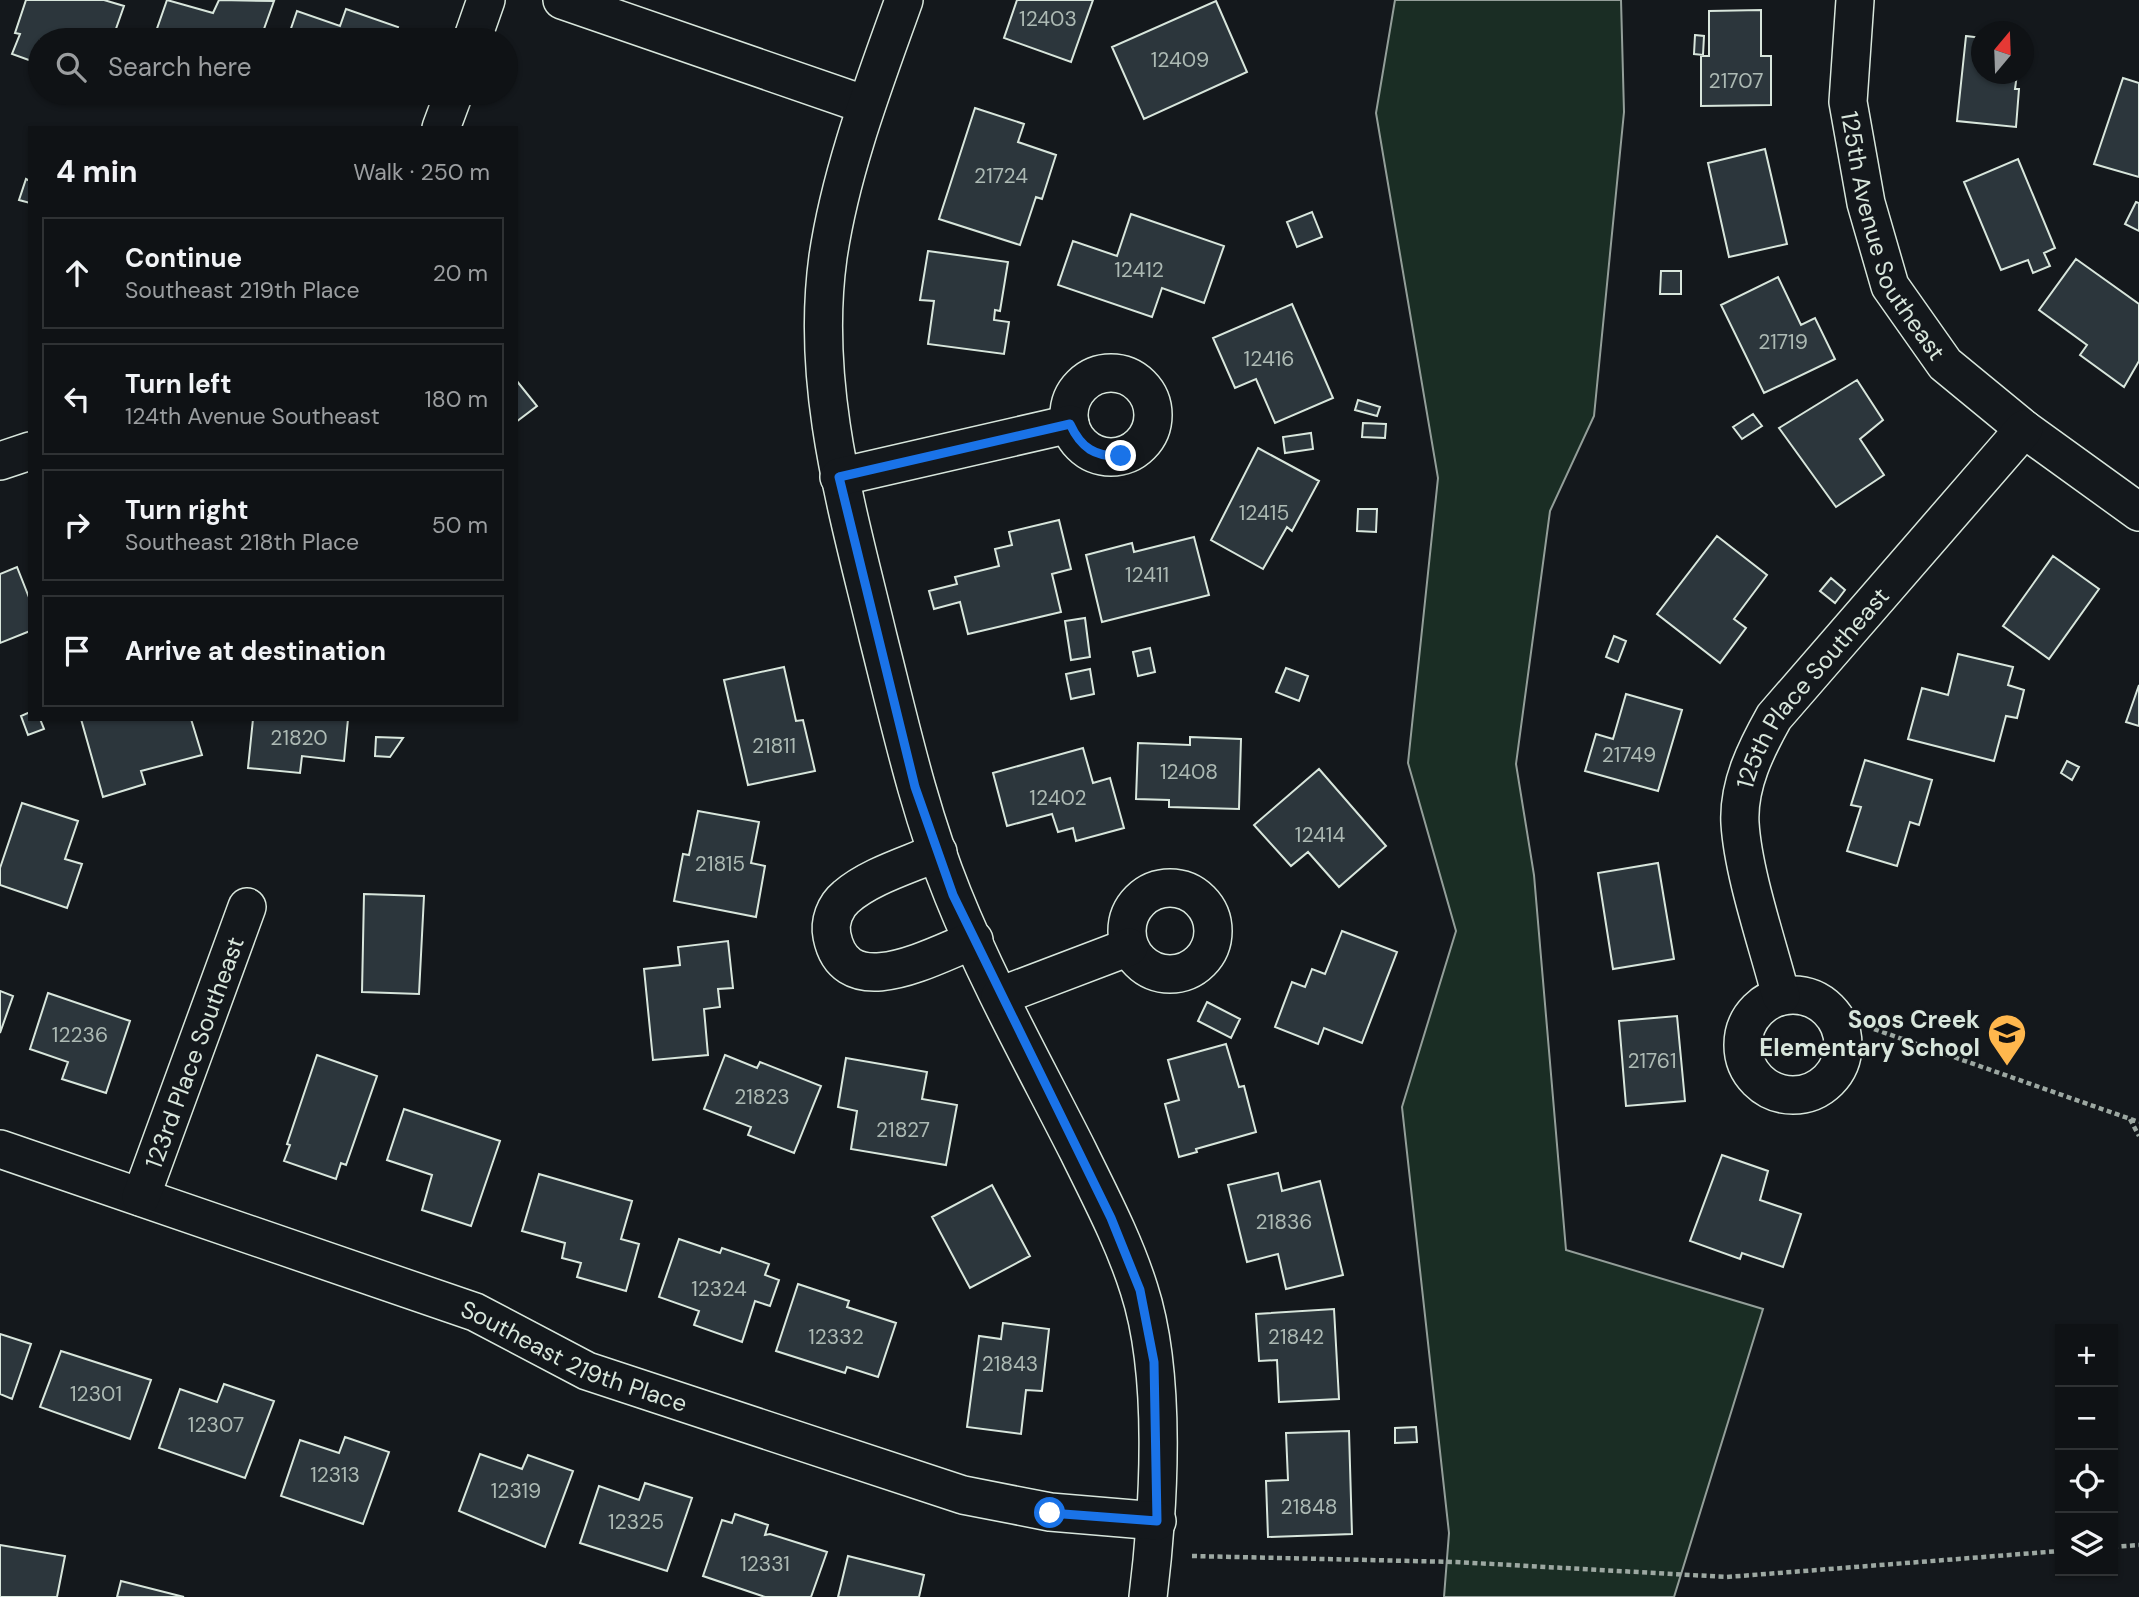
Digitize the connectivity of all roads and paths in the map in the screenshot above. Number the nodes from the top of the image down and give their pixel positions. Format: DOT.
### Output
graph roads {
  1 [pos="486,0"];
  2 [pos="562,0"];
  3 [pos="904,0"];
  4 [pos="1855,0"];
  5 [pos="476,28"];
  6 [pos="450,105"];
  7 [pos="866,105"];
  8 [pos="442,126"];
  9 [pos="1070,424"];
  10 [pos="2024,429"];
  11 [pos="28,452"];
  12 [pos="0,461"];
  13 [pos="839,477"];
  14 [pos="2139,512"];
  15 [pos="938,852"];
  16 [pos="247,907"];
  17 [pos="974,940"];
  18 [pos="1129,947"];
  19 [pos="1000,996"];
  20 [pos="1781,996"];
  21 [pos="1834,1015"];
  22 [pos="2129,1118"];
  23 [pos="2139,1122"];
  24 [pos="2139,1136"];
  25 [pos="0,1149"];
  26 [pos="141,1196"];
  27 [pos="1157,1521"];
  28 [pos="2139,1545"];
  29 [pos="2118,1547"];
  30 [pos="2055,1551"];
  31 [pos="1149,1590"];
  1 -- 5 [label="street"];
  2 -- 7 [label="street"];
  3 -- 7 [label="street"];
  4 -- 10 [label="street, 125th Avenue Southeast"];
  6 -- 8 [label="street"];
  7 -- 13 [label="street"];
  9 -- 13 [label="street"];
  10 -- 14 [label="street, 125th Avenue Southeast"];
  10 -- 20 [label="street, 125th Place Southeast"];
  11 -- 12 [label="street"];
  13 -- 15 [label="street"];
  15 -- 17 [label="street"];
  15 -- 17 [label="street"];
  16 -- 26 [label="street, 123rd Place Southeast"];
  17 -- 19 [label="street"];
  18 -- 19 [label="street"];
  19 -- 27 [label="street"];
  20 -- 21 [label="street"];
  20 -- 21 [label="street"];
  21 -- 22 [label="path"];
  22 -- 23 [label="path"];
  22 -- 24 [label="path"];
  25 -- 26 [label="street, Southeast 219th Place"];
  26 -- 27 [label="street, Southeast 219th Place"];
  27 -- 31 [label="street"];
  28 -- 29 [label="path"];
  30 -- 31 [label="path"];
}
